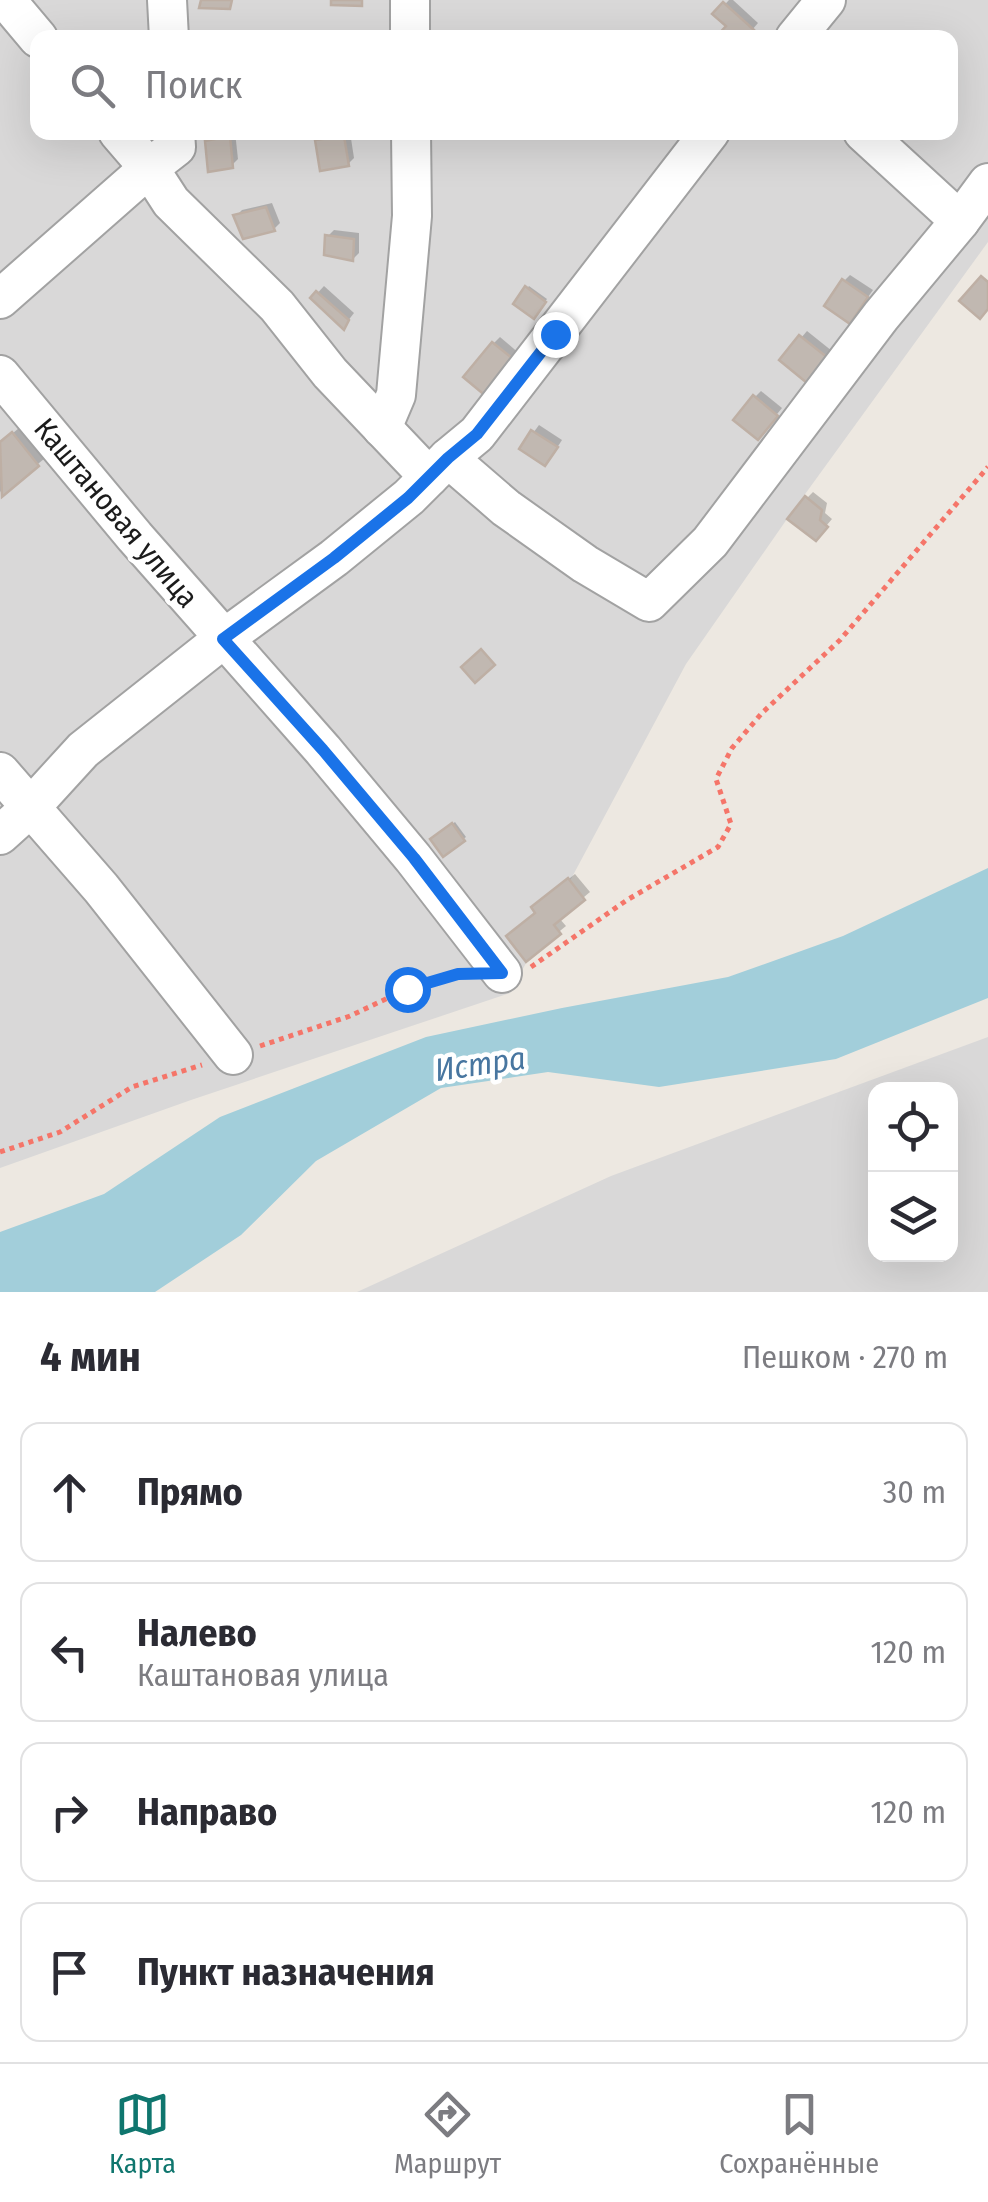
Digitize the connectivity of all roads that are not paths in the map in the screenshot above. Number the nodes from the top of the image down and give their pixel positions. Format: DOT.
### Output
graph roads {
  1 [pos="6,0"];
  2 [pos="167,0"];
  3 [pos="410,0"];
  4 [pos="826,0"];
  5 [pos="31,30"];
  6 [pos="169,30"];
  7 [pos="410,30"];
  8 [pos="802,30"];
  9 [pos="125,140"];
  10 [pos="176,140"];
  11 [pos="411,140"];
  12 [pos="704,140"];
  13 [pos="872,140"];
  14 [pos="148,168"];
  15 [pos="988,183"];
  16 [pos="960,221"];
  17 [pos="0,299"];
  18 [pos="0,375"];
  19 [pos="382,428"];
  20 [pos="438,467"];
  21 [pos="223,639"];
  22 [pos="0,772"];
  23 [pos="30,808"];
  24 [pos="0,834"];
  25 [pos="502,973"];
  26 [pos="233,1055"];
  1 -- 5 [label="street"];
  2 -- 6 [label="street"];
  3 -- 7 [label="street"];
  4 -- 8 [label="street"];
  9 -- 14 [label="street"];
  10 -- 14 [label="street"];
  11 -- 19 [label="street"];
  12 -- 20 [label="street"];
  13 -- 16 [label="street"];
  14 -- 17 [label="street"];
  14 -- 19 [label="street"];
  15 -- 16 [label="street"];
  16 -- 20 [label="street"];
  18 -- 21 [label="street, Каштановая улица"];
  19 -- 20 [label="street"];
  20 -- 21 [label="street"];
  21 -- 23 [label="street"];
  21 -- 25 [label="street, Каштановая улица"];
  22 -- 23 [label="street"];
  23 -- 24 [label="street"];
  23 -- 26 [label="street"];
}
